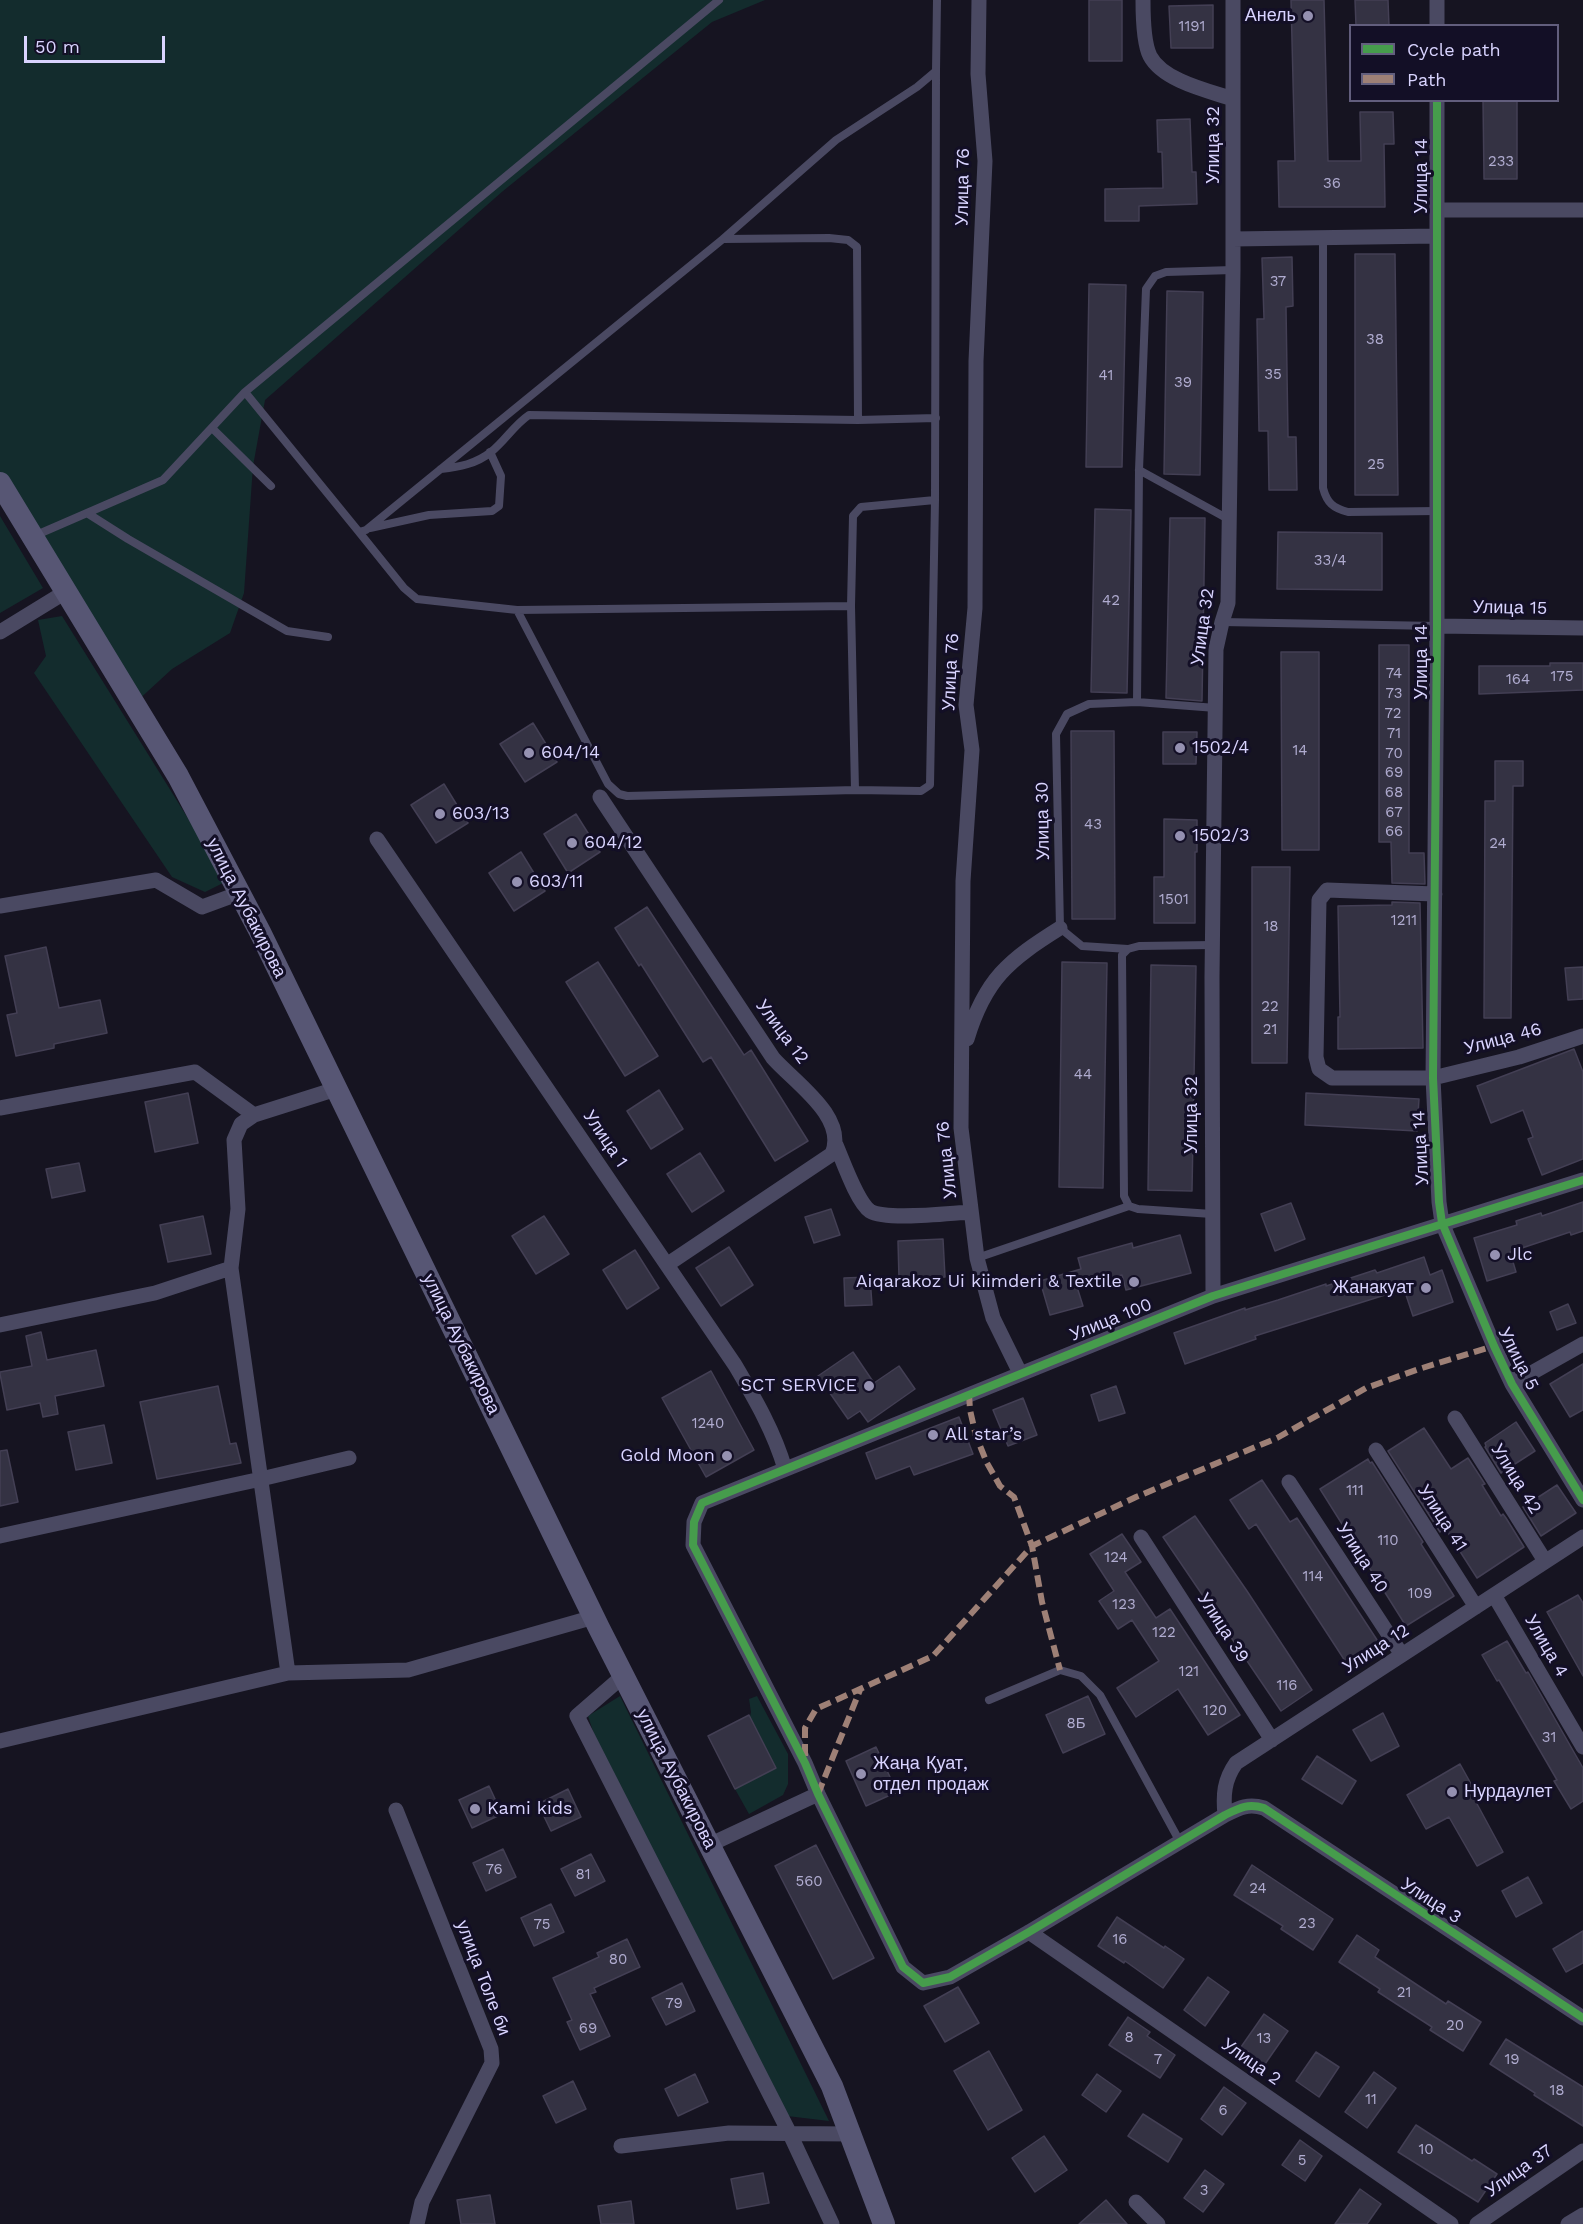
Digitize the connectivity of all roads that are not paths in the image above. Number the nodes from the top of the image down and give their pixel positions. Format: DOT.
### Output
graph roads {
  1 [pos="719,0"];
  2 [pos="937,0"];
  3 [pos="979,0"];
  4 [pos="1143,0"];
  5 [pos="1233,0"];
  6 [pos="1437,0"];
  7 [pos="1437,24"];
  8 [pos="936,71"];
  9 [pos="1233,99"];
  10 [pos="1437,102"];
  11 [pos="1437,210"];
  12 [pos="1583,210"];
  13 [pos="1436,236"];
  14 [pos="1323,237"];
  15 [pos="723,239"];
  16 [pos="1233,239"];
  17 [pos="1233,270"];
  18 [pos="245,392"];
  19 [pos="936,418"];
  20 [pos="858,420"];
  21 [pos="213,429"];
  22 [pos="490,452"];
  23 [pos="441,469"];
  24 [pos="1139,470"];
  25 [pos="0,483"];
  26 [pos="271,486"];
  27 [pos="935,500"];
  28 [pos="1438,511"];
  29 [pos="87,513"];
  30 [pos="1230,520"];
  31 [pos="362,531"];
  32 [pos="33,536"];
  33 [pos="67,591"];
  34 [pos="851,606"];
  35 [pos="518,610"];
  36 [pos="1222,622"];
  37 [pos="1437,626"];
  38 [pos="1583,628"];
  39 [pos="0,632"];
  40 [pos="328,637"];
  41 [pos="1137,702"];
  42 [pos="1216,708"];
  43 [pos="855,790"];
  44 [pos="600,797"];
  45 [pos="377,839"];
  46 [pos="240,893"];
  47 [pos="1435,894"];
  48 [pos="0,906"];
  49 [pos="1060,928"];
  50 [pos="1213,945"];
  51 [pos="1128,949"];
  52 [pos="1583,1036"];
  53 [pos="962,1057"];
  54 [pos="1433,1078"];
  55 [pos="336,1089"];
  56 [pos="0,1108"];
  57 [pos="254,1114"];
  58 [pos="836,1145"];
  59 [pos="1583,1180"];
  60 [pos="1129,1206"];
  61 [pos="971,1212"];
  62 [pos="1212,1214"];
  63 [pos="1442,1223"];
  64 [pos="977,1258"];
  65 [pos="668,1264"];
  66 [pos="231,1268"];
  67 [pos="1213,1296"];
  68 [pos="0,1325"];
  69 [pos="1583,1344"];
  70 [pos="1020,1373"];
  71 [pos="1512,1384"];
  72 [pos="1455,1418"];
  73 [pos="1376,1450"];
  74 [pos="349,1458"];
  75 [pos="785,1469"];
  76 [pos="261,1479"];
  77 [pos="1289,1482"];
  78 [pos="1583,1500"];
  79 [pos="0,1536"];
  80 [pos="1141,1537"];
  81 [pos="1583,1537"];
  82 [pos="1545,1561"];
  83 [pos="1494,1595"];
  84 [pos="1476,1607"];
  85 [pos="594,1617"];
  86 [pos="1402,1655"];
  87 [pos="288,1673"];
  88 [pos="623,1676"];
  89 [pos="989,1700"];
  90 [pos="1272,1740"];
  91 [pos="0,1741"];
  92 [pos="1583,1747"];
  93 [pos="818,1794"];
  94 [pos="396,1810"];
  95 [pos="1225,1815"];
  96 [pos="1180,1842"];
  97 [pos="709,1845"];
  98 [pos="1029,1932"];
  99 [pos="1583,2018"];
  100 [pos="790,2134"];
  101 [pos="850,2134"];
  102 [pos="621,2146"];
  103 [pos="1583,2151"];
  104 [pos="1136,2202"];
  105 [pos="1583,2215"];
  106 [pos="417,2224"];
  107 [pos="832,2224"];
  108 [pos="884,2224"];
  109 [pos="1158,2224"];
  110 [pos="1451,2224"];
  111 [pos="1477,2224"];
  112 [pos="1568,2224"];
  1 -- 18 [label="lane"];
  2 -- 8 [label="lane"];
  3 -- 53 [label="street, Улица 76"];
  4 -- 9 [label="street"];
  5 -- 9 [label="street, Улица 32"];
  6 -- 7 [label="street"];
  8 -- 15 [label="lane"];
  8 -- 19 [label="lane"];
  9 -- 16 [label="street, Улица 32"];
  10 -- 11 [label="street, Улица 14"];
  11 -- 12 [label="street"];
  11 -- 13 [label="street, Улица 14"];
  13 -- 14 [label="street"];
  13 -- 28 [label="street, Улица 14"];
  14 -- 16 [label="street"];
  14 -- 28 [label="lane"];
  15 -- 20 [label="lane"];
  15 -- 23 [label="lane"];
  16 -- 17 [label="street, Улица 32"];
  17 -- 24 [label="lane"];
  17 -- 30 [label="street, Улица 32"];
  18 -- 21 [label="lane"];
  18 -- 31 [label="lane"];
  19 -- 20 [label="lane"];
  19 -- 27 [label="lane"];
  20 -- 22 [label="lane"];
  21 -- 26 [label="lane"];
  21 -- 29 [label="lane"];
  22 -- 23 [label="lane"];
  22 -- 31 [label="lane"];
  23 -- 31 [label="lane"];
  24 -- 30 [label="lane"];
  24 -- 41 [label="lane"];
  25 -- 32 [label="main road, улица Аубакирова"];
  27 -- 34 [label="lane"];
  27 -- 43 [label="lane"];
  28 -- 37 [label="street, Улица 14"];
  29 -- 32 [label="lane"];
  29 -- 40 [label="lane"];
  30 -- 36 [label="street, Улица 32"];
  31 -- 35 [label="lane"];
  32 -- 33 [label="main road, улица Аубакирова"];
  33 -- 39 [label="street"];
  33 -- 46 [label="main road, улица Аубакирова"];
  34 -- 35 [label="lane"];
  34 -- 43 [label="lane"];
  35 -- 43 [label="lane"];
  36 -- 37 [label="lane"];
  36 -- 42 [label="street, Улица 32"];
  37 -- 38 [label="street, Улица 15"];
  37 -- 47 [label="street, Улица 14"];
  41 -- 42 [label="lane, Улица 30"];
  41 -- 49 [label="lane, Улица 30"];
  42 -- 50 [label="street, Улица 32"];
  44 -- 58 [label="street, Улица 12"];
  45 -- 65 [label="street, Улица 1"];
  46 -- 48 [label="street"];
  46 -- 55 [label="main road, улица Аубакирова"];
  47 -- 54 [label="street, Улица 14"];
  47 -- 54 [label="street, Улица 46"];
  49 -- 51 [label="lane"];
  49 -- 53 [label="street"];
  50 -- 51 [label="lane"];
  50 -- 62 [label="street, Улица 32"];
  51 -- 60 [label="lane"];
  52 -- 54 [label="street, Улица 46"];
  53 -- 61 [label="street, Улица 76"];
  54 -- 63 [label="street, Улица 14"];
  55 -- 57 [label="street"];
  55 -- 85 [label="main road, улица Аубакирова"];
  56 -- 57 [label="street"];
  57 -- 66 [label="street"];
  58 -- 61 [label="street, Улица 12"];
  58 -- 65 [label="street"];
  59 -- 63 [label="street, Улица 100"];
  60 -- 62 [label="lane"];
  60 -- 64 [label="lane"];
  61 -- 64 [label="street, Улица 76"];
  62 -- 67 [label="street, Улица 32"];
  63 -- 67 [label="street, Улица 100"];
  63 -- 71 [label="street, Улица 5"];
  64 -- 70 [label="street, Улица 76"];
  65 -- 75 [label="street, Улица 1"];
  66 -- 68 [label="street"];
  66 -- 76 [label="street"];
  67 -- 70 [label="street, Улица 100"];
  69 -- 71 [label="street"];
  70 -- 75 [label="street, Улица 100"];
  71 -- 78 [label="street, Улица 5"];
  72 -- 82 [label="street, Улица 42"];
  73 -- 84 [label="street, Улица 41"];
  74 -- 76 [label="street"];
  75 -- 93 [label="street, Улица 100"];
  76 -- 79 [label="street"];
  76 -- 87 [label="street"];
  77 -- 86 [label="street, Улица 40"];
  80 -- 90 [label="street, Улица 39"];
  81 -- 82 [label="street, Улица 12"];
  82 -- 83 [label="street, Улица 12"];
  83 -- 84 [label="street, Улица 12"];
  83 -- 92 [label="street, Улица 4"];
  84 -- 86 [label="street, Улица 12"];
  85 -- 87 [label="street"];
  85 -- 88 [label="main road, улица Аубакирова"];
  86 -- 90 [label="street, Улица 12"];
  87 -- 91 [label="street"];
  88 -- 97 [label="main road, улица Аубакирова"];
  88 -- 100 [label="street"];
  89 -- 96 [label="lane"];
  90 -- 95 [label="street, Улица 12"];
  93 -- 97 [label="street"];
  93 -- 98 [label="street"];
  94 -- 106 [label="street, улица Толе би"];
  95 -- 96 [label="street"];
  95 -- 99 [label="street, Улица 3"];
  96 -- 98 [label="street"];
  97 -- 101 [label="main road, улица Аубакирова"];
  98 -- 110 [label="street, Улица 2"];
  100 -- 101 [label="street"];
  100 -- 102 [label="street"];
  100 -- 107 [label="street"];
  101 -- 108 [label="main road, улица Аубакирова"];
  103 -- 111 [label="street, Улица 37"];
  104 -- 109 [label="street"];
  105 -- 112 [label="street"];
}
